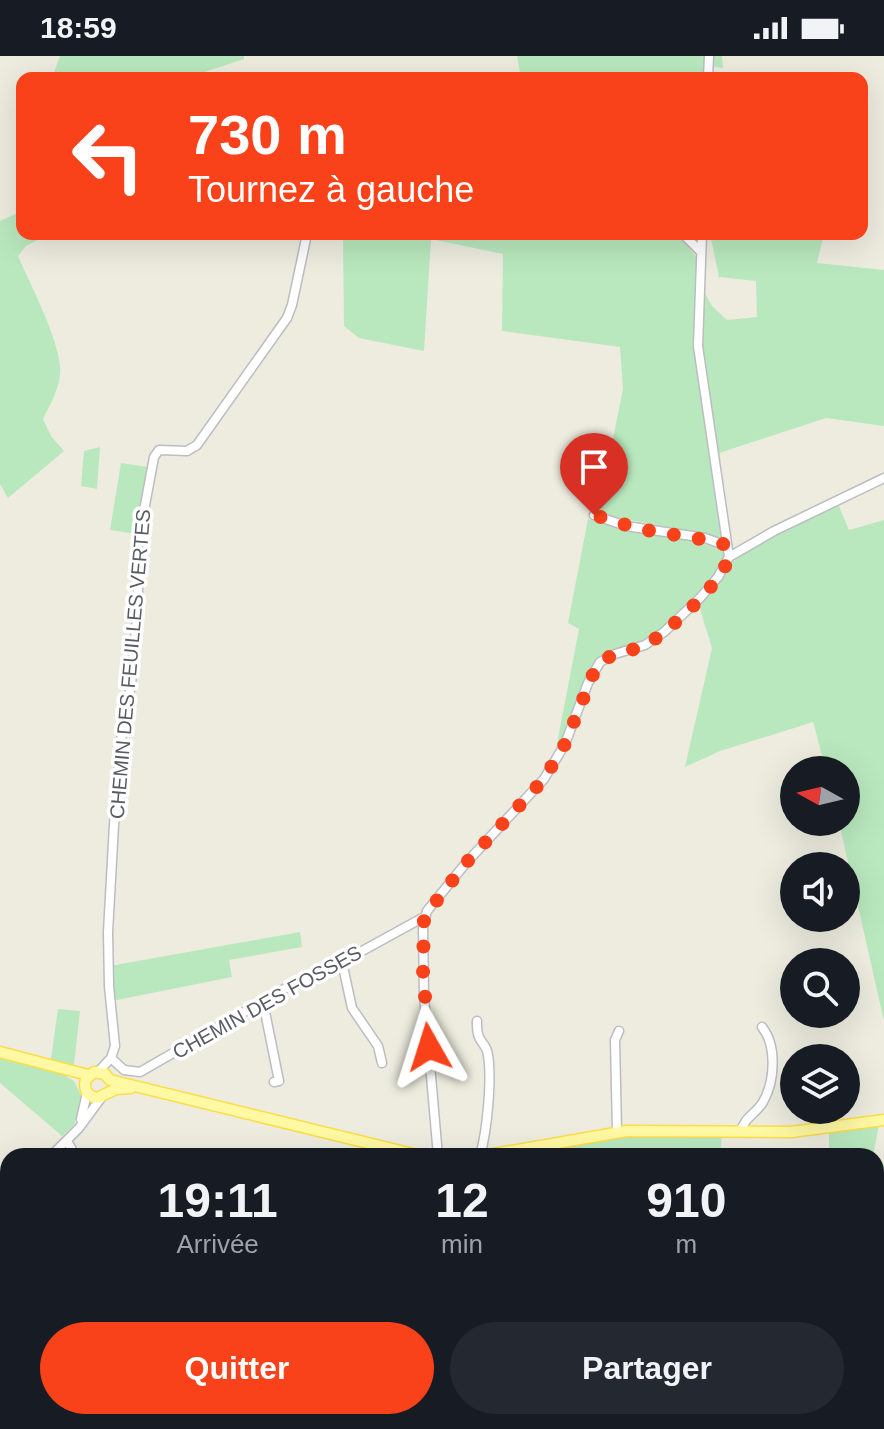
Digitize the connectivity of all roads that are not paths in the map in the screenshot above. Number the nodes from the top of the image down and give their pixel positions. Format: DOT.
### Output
graph roads {
  1 [pos="306,240"];
  2 [pos="689,240"];
  3 [pos="702,240"];
  4 [pos="701,252"];
  5 [pos="884,478"];
  6 [pos="594,515"];
  7 [pos="727,546"];
  8 [pos="729,557"];
  9 [pos="424,917"];
  10 [pos="342,962"];
  11 [pos="263,1002"];
  12 [pos="477,1021"];
  13 [pos="762,1027"];
  14 [pos="619,1031"];
  15 [pos="0,1052"];
  16 [pos="382,1063"];
  17 [pos="100,1079"];
  18 [pos="274,1082"];
  19 [pos="884,1120"];
  20 [pos="617,1132"];
  21 [pos="741,1132"];
  22 [pos="70,1138"];
  23 [pos="59,1148"];
  24 [pos="72,1148"];
  25 [pos="388,1148"];
  26 [pos="439,1148"];
  27 [pos="483,1148"];
  28 [pos="526,1148"];
  1 -- 17 [label="street, CHEMIN DES FEUILLES VERTES"];
  2 -- 4 [label="street"];
  3 -- 4 [label="street"];
  4 -- 7 [label="street"];
  5 -- 8 [label="street"];
  6 -- 7 [label="street"];
  7 -- 8 [label="street"];
  8 -- 9 [label="street"];
  9 -- 10 [label="street, CHEMIN DES FOSSES"];
  9 -- 26 [label="street"];
  10 -- 11 [label="street, CHEMIN DES FOSSES"];
  10 -- 16 [label="street"];
  11 -- 17 [label="street, CHEMIN DES FOSSES"];
  11 -- 18 [label="street"];
  12 -- 27 [label="street"];
  13 -- 21 [label="street"];
  14 -- 20 [label="street"];
  15 -- 17 [label="main road"];
  17 -- 22 [label="street"];
  17 -- 22 [label="street, CHEMIN DES FEUILLES VERTES"];
  17 -- 25 [label="main road"];
  19 -- 21 [label="main road"];
  20 -- 21 [label="main road"];
  20 -- 28 [label="main road"];
  22 -- 23 [label="street"];
  22 -- 24 [label="street"];
}
